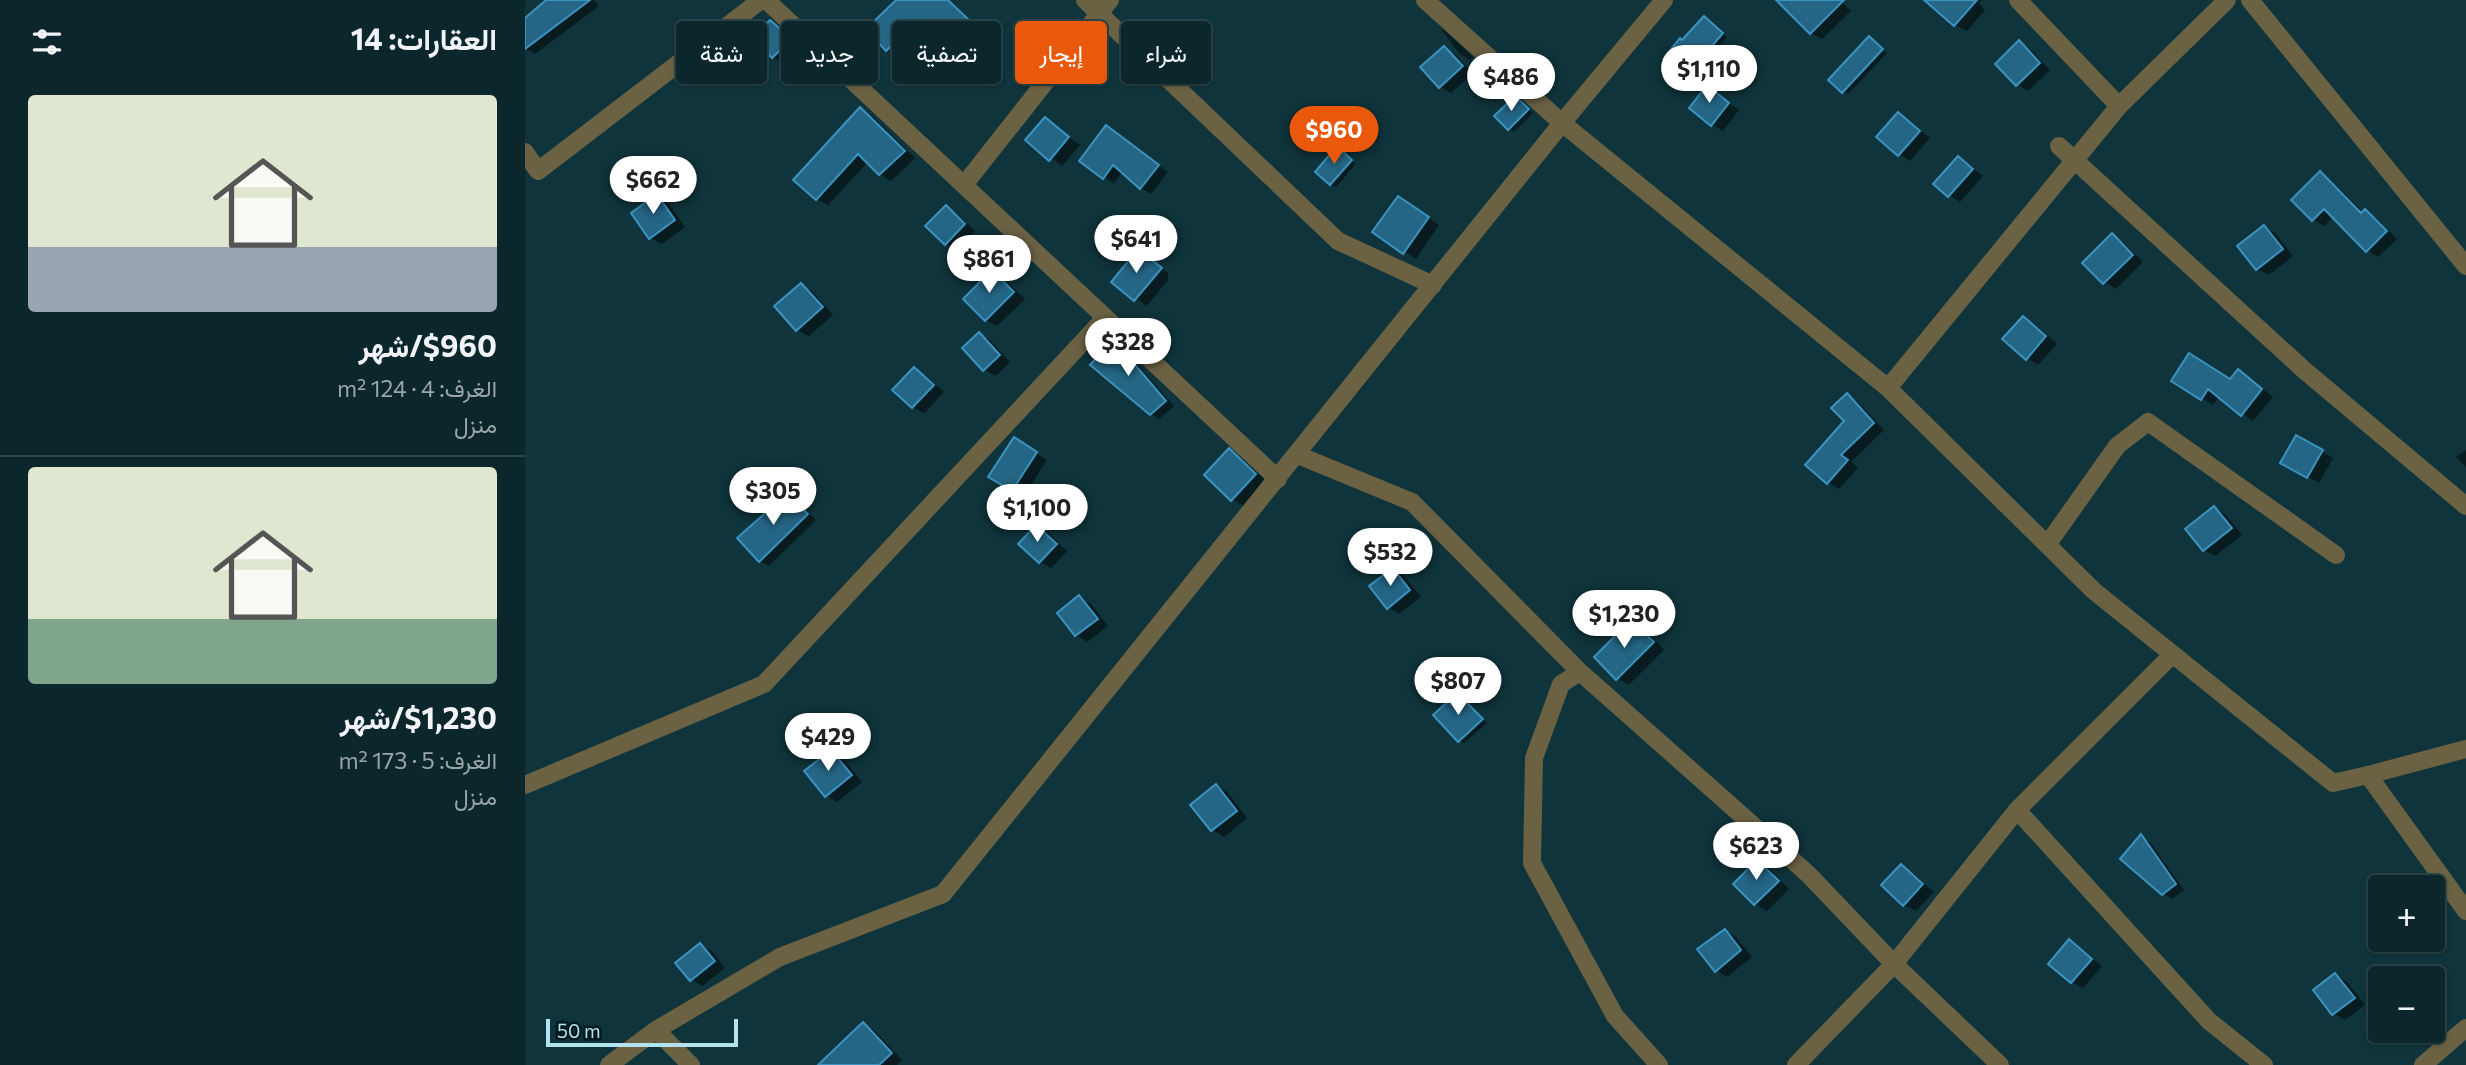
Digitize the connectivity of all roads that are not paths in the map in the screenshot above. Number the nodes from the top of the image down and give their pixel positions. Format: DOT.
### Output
graph roads {
  1 [pos="761,0"];
  2 [pos="766,0"];
  3 [pos="1085,0"];
  4 [pos="1425,0"];
  5 [pos="1664,0"];
  6 [pos="2018,0"];
  7 [pos="2227,0"];
  8 [pos="2250,0"];
  9 [pos="1105,7"];
  10 [pos="2119,106"];
  11 [pos="1562,123"];
  12 [pos="2059,146"];
  13 [pos="525,152"];
  14 [pos="2075,160"];
  15 [pos="964,185"];
  16 [pos="2466,265"];
  17 [pos="1433,285"];
  18 [pos="1105,318"];
  19 [pos="1888,388"];
  20 [pos="1298,455"];
  21 [pos="1278,480"];
  22 [pos="2466,506"];
  23 [pos="2047,545"];
  24 [pos="2336,555"];
  25 [pos="2173,654"];
  26 [pos="1580,672"];
  27 [pos="2466,748"];
  28 [pos="2368,775"];
  29 [pos="525,785"];
  30 [pos="2018,810"];
  31 [pos="2466,911"];
  32 [pos="1894,964"];
  33 [pos="2466,1028"];
  34 [pos="656,1030"];
  35 [pos="608,1065"];
  36 [pos="691,1065"];
  37 [pos="1659,1065"];
  38 [pos="1796,1065"];
  39 [pos="2000,1065"];
  40 [pos="2264,1065"];
  41 [pos="2423,1065"];
  1 -- 13 [label="street"];
  2 -- 15 [label="street"];
  3 -- 9 [label="street"];
  4 -- 11 [label="street"];
  5 -- 11 [label="street"];
  6 -- 10 [label="street"];
  7 -- 10 [label="street"];
  8 -- 16 [label="street"];
  9 -- 15 [label="street"];
  9 -- 17 [label="street"];
  10 -- 14 [label="street"];
  11 -- 17 [label="street"];
  11 -- 19 [label="street"];
  12 -- 14 [label="street"];
  14 -- 19 [label="street"];
  14 -- 22 [label="street"];
  15 -- 18 [label="street"];
  17 -- 20 [label="street"];
  18 -- 21 [label="street"];
  18 -- 29 [label="street"];
  19 -- 23 [label="street"];
  20 -- 21 [label="street"];
  20 -- 26 [label="street"];
  21 -- 34 [label="street"];
  23 -- 24 [label="street"];
  23 -- 25 [label="street"];
  25 -- 28 [label="street"];
  25 -- 30 [label="street"];
  26 -- 32 [label="street"];
  26 -- 37 [label="street"];
  27 -- 28 [label="street"];
  28 -- 31 [label="street"];
  30 -- 32 [label="street"];
  30 -- 40 [label="street"];
  32 -- 38 [label="street"];
  32 -- 39 [label="street"];
  33 -- 41 [label="street"];
  34 -- 35 [label="street"];
  34 -- 36 [label="street"];
}
